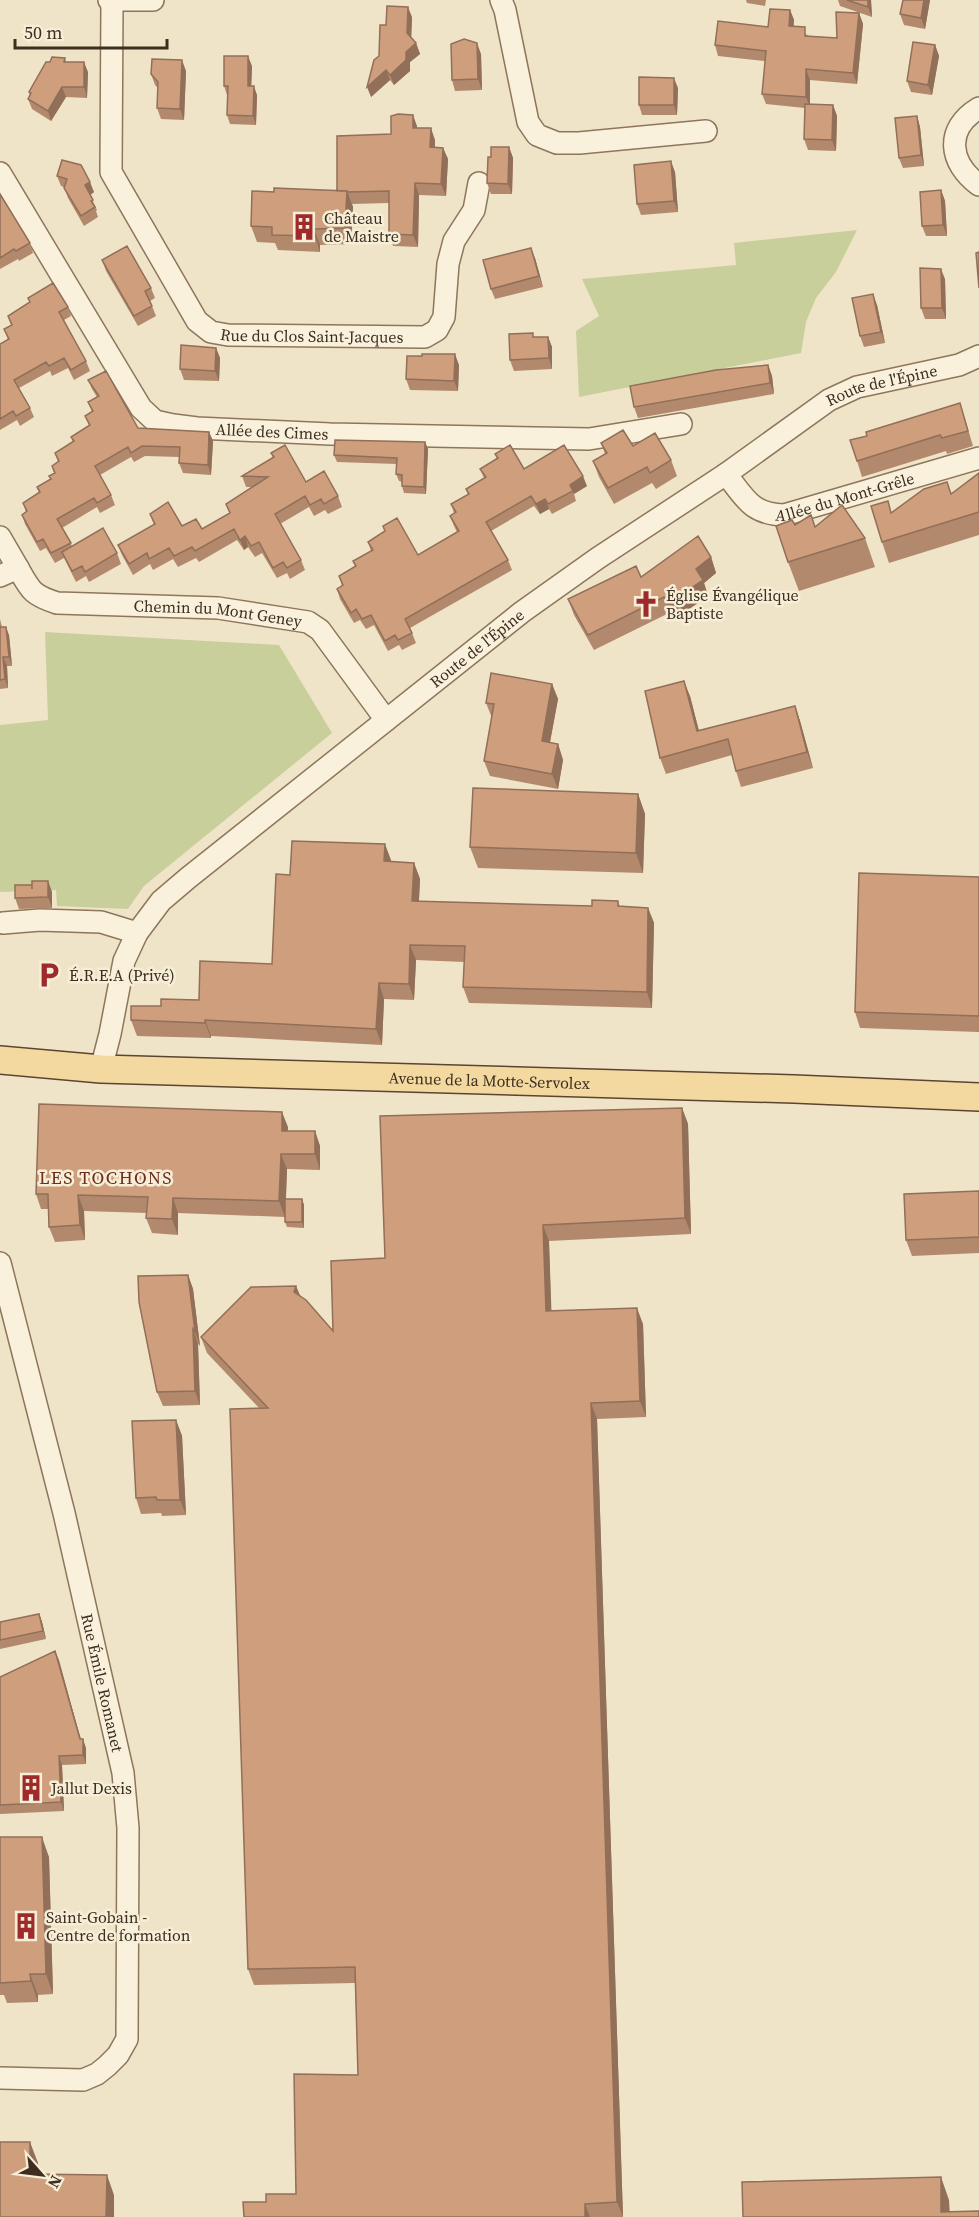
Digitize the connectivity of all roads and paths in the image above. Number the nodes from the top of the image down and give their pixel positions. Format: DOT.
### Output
graph roads {
  1 [pos="110,0"];
  2 [pos="153,0"];
  3 [pos="501,0"];
  4 [pos="979,108"];
  5 [pos="706,131"];
  6 [pos="0,173"];
  7 [pos="479,183"];
  8 [pos="979,185"];
  9 [pos="979,356"];
  10 [pos="681,424"];
  11 [pos="979,458"];
  12 [pos="726,474"];
  13 [pos="0,537"];
  14 [pos="9,572"];
  15 [pos="386,720"];
  16 [pos="3,923"];
  17 [pos="137,933"];
  18 [pos="4,1066"];
  19 [pos="101,1069"];
  20 [pos="979,1097"];
  21 [pos="0,1263"];
  22 [pos="0,2078"];
  1 -- 2 [label="street"];
  1 -- 7 [label="street, Rue du Clos Saint-Jacques"];
  3 -- 5 [label="street"];
  4 -- 8 [label="street"];
  6 -- 10 [label="street, Allée des Cimes"];
  9 -- 12 [label="street, Route de l'Épine"];
  11 -- 12 [label="street, Allée du Mont-Grêle"];
  12 -- 15 [label="street, Route de l'Épine"];
  13 -- 14 [label="street, Chemin du Mont Geney"];
  14 -- 15 [label="street, Chemin du Mont Geney"];
  15 -- 17 [label="street, Route de l'Épine"];
  16 -- 17 [label="street"];
  17 -- 19 [label="street, Route de l'Épine"];
  18 -- 19 [label="main road, Avenue de la Motte-Servolex"];
  19 -- 20 [label="main road, Avenue de la Motte-Servolex"];
  21 -- 22 [label="street, Rue Émile Romanet"];
}
